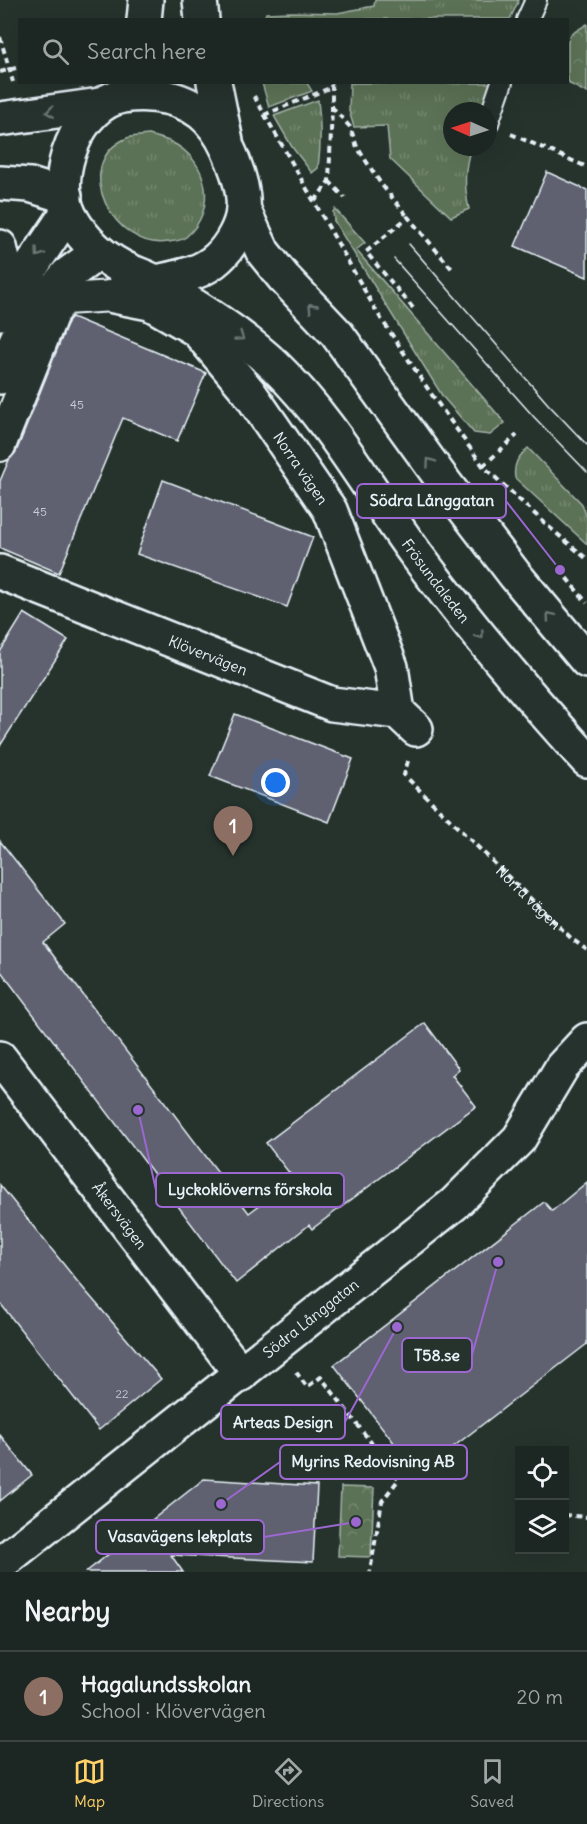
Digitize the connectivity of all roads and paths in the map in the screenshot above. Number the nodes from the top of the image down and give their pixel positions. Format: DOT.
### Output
graph roads {
  1 [pos="146,0"];
  2 [pos="200,0"];
  3 [pos="536,0"];
  4 [pos="144,18"];
  5 [pos="202,18"];
  6 [pos="528,18"];
  7 [pos="0,39"];
  8 [pos="18,67"];
  9 [pos="11,69"];
  10 [pos="0,72"];
  11 [pos="214,84"];
  12 [pos="501,84"];
  13 [pos="331,85"];
  14 [pos="116,94"];
  15 [pos="253,95"];
  16 [pos="495,102"];
  17 [pos="332,107"];
  18 [pos="264,115"];
  19 [pos="0,119"];
  20 [pos="510,134"];
  21 [pos="226,143"];
  22 [pos="587,167"];
  23 [pos="329,181"];
  24 [pos="0,183"];
  25 [pos="345,198"];
  26 [pos="315,201"];
  27 [pos="66,204"];
  28 [pos="243,209"];
  29 [pos="408,217"];
  30 [pos="0,247"];
  31 [pos="99,252"];
  32 [pos="453,270"];
  33 [pos="156,282"];
  34 [pos="114,296"];
  35 [pos="5,304"];
  36 [pos="413,308"];
  37 [pos="0,377"];
  38 [pos="516,435"];
  39 [pos="0,446"];
  40 [pos="483,466"];
  41 [pos="587,559"];
  42 [pos="560,570"];
  43 [pos="0,572"];
  44 [pos="587,603"];
  45 [pos="587,661"];
  46 [pos="407,720"];
  47 [pos="587,760"];
  48 [pos="587,950"];
  49 [pos="587,1040"];
  50 [pos="0,1058"];
  51 [pos="295,1373"];
  52 [pos="240,1374"];
  53 [pos="569,1515"];
  54 [pos="587,1517"];
  55 [pos="0,1564"];
  56 [pos="370,1572"];
  1 -- 4 [label="street"];
  2 -- 5 [label="street"];
  3 -- 6 [label="lane"];
  7 -- 9 [label="path"];
  8 -- 9 [label="path"];
  9 -- 10 [label="path"];
  11 -- 21 [label="street"];
  12 -- 16 [label="lane"];
  13 -- 17 [label="path"];
  13 -- 18 [label="path"];
  14 -- 19 [label="street, one-way"];
  14 -- 21 [label="street"];
  14 -- 27 [label="street"];
  15 -- 18 [label="path"];
  17 -- 23 [label="path"];
  17 -- 29 [label="path"];
  18 -- 26 [label="path"];
  20 -- 22 [label="path"];
  21 -- 28 [label="street"];
  23 -- 25 [label="path"];
  23 -- 26 [label="path"];
  24 -- 27 [label="street"];
  26 -- 40 [label="path"];
  27 -- 31 [label="street"];
  27 -- 35 [label="street, one-way"];
  28 -- 33 [label="street"];
  45 -- 28 [label="street, one-way"];
  29 -- 32 [label="path"];
  29 -- 36 [label="path"];
  30 -- 35 [label="street"];
  31 -- 33 [label="street"];
  31 -- 37 [label="street"];
  33 -- 47 [label="street, Frösundaleden, one-way"];
  34 -- 39 [label="street"];
  34 -- 46 [label="street, Norra vägen"];
  38 -- 40 [label="path"];
  40 -- 41 [label="path"];
  42 -- 44 [label="path"];
  43 -- 46 [label="street, Klövervägen"];
  46 -- 48 [label="path, Norra vägen"];
  49 -- 52 [label="street, Södra Långgatan"];
  50 -- 52 [label="street, Åkersvägen"];
  51 -- 56 [label="path"];
  52 -- 55 [label="street, Södra Långgatan"];
  53 -- 54 [label="path"];
}
